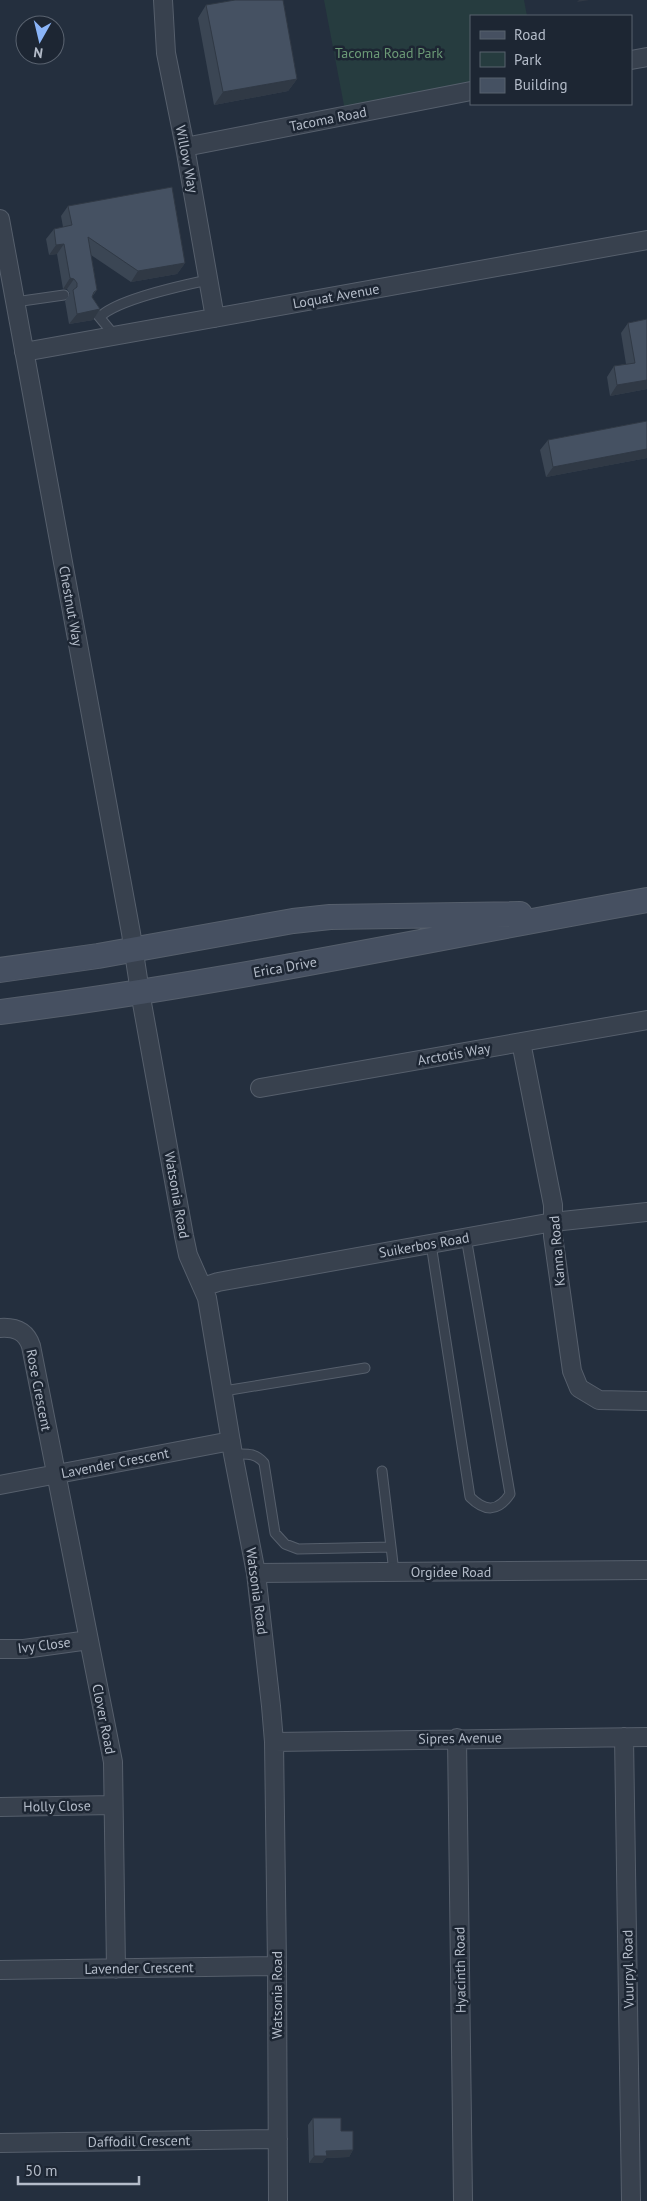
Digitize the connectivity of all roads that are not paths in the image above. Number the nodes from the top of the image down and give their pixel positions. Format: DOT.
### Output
graph roads {
  1 [pos="163,0"];
  2 [pos="647,57"];
  3 [pos="632,60"];
  4 [pos="470,91"];
  5 [pos="185,147"];
  6 [pos="0,219"];
  7 [pos="647,240"];
  8 [pos="208,280"];
  9 [pos="64,295"];
  10 [pos="15,302"];
  11 [pos="91,307"];
  12 [pos="100,317"];
  13 [pos="215,318"];
  14 [pos="115,336"];
  15 [pos="24,352"];
  16 [pos="647,900"];
  17 [pos="570,914"];
  18 [pos="134,950"];
  19 [pos="0,970"];
  20 [pos="140,992"];
  21 [pos="0,1012"];
  22 [pos="647,1020"];
  23 [pos="522,1042"];
  24 [pos="260,1088"];
  25 [pos="647,1212"];
  26 [pos="553,1222"];
  27 [pos="466,1237"];
  28 [pos="430,1244"];
  29 [pos="203,1287"];
  30 [pos="0,1328"];
  31 [pos="365,1368"];
  32 [pos="224,1391"];
  33 [pos="647,1401"];
  34 [pos="232,1448"];
  35 [pos="382,1471"];
  36 [pos="56,1474"];
  37 [pos="0,1485"];
  38 [pos="391,1548"];
  39 [pos="647,1570"];
  40 [pos="394,1572"];
  41 [pos="256,1573"];
  42 [pos="89,1640"];
  43 [pos="0,1649"];
  44 [pos="647,1736"];
  45 [pos="624,1737"];
  46 [pos="457,1738"];
  47 [pos="274,1742"];
  48 [pos="113,1806"];
  49 [pos="0,1807"];
  50 [pos="277,1966"];
  51 [pos="116,1969"];
  52 [pos="0,1970"];
  53 [pos="278,2139"];
  54 [pos="0,2143"];
  55 [pos="278,2201"];
  56 [pos="463,2201"];
  57 [pos="631,2201"];
  1 -- 5 [label="street, Willow Way"];
  2 -- 3 [label="street"];
  4 -- 5 [label="street, Tacoma Road"];
  5 -- 8 [label="street, Willow Way"];
  6 -- 10 [label="street, Chestnut Way"];
  7 -- 13 [label="street, Loquat Avenue"];
  8 -- 12 [label="lane"];
  8 -- 13 [label="street, Willow Way"];
  9 -- 10 [label="lane"];
  10 -- 15 [label="street, Chestnut Way"];
  11 -- 12 [label="lane"];
  12 -- 14 [label="lane"];
  13 -- 14 [label="street, Loquat Avenue"];
  14 -- 15 [label="street, Loquat Avenue"];
  15 -- 18 [label="street, Chestnut Way"];
  16 -- 17 [label="main road, Erica Drive"];
  17 -- 18 [label="main road, Erica Drive"];
  17 -- 20 [label="main road, Erica Drive"];
  18 -- 19 [label="main road, Erica Drive"];
  18 -- 20 [label="street, Chestnut Way"];
  20 -- 21 [label="main road, Erica Drive"];
  20 -- 29 [label="street, Watsonia Road"];
  22 -- 23 [label="street, Arctotis Way"];
  23 -- 24 [label="street, Arctotis Way"];
  23 -- 26 [label="street, Kanna Road"];
  25 -- 26 [label="street, Suikerbos Road"];
  26 -- 27 [label="street, Suikerbos Road"];
  26 -- 33 [label="street, Kanna Road"];
  27 -- 28 [label="street, Suikerbos Road"];
  27 -- 28 [label="lane"];
  28 -- 29 [label="street, Suikerbos Road"];
  29 -- 32 [label="street, Watsonia Road"];
  30 -- 36 [label="street, Rose Crescent"];
  31 -- 32 [label="lane"];
  32 -- 34 [label="street, Watsonia Road"];
  34 -- 36 [label="street, Lavender Crescent"];
  34 -- 38 [label="lane"];
  34 -- 41 [label="street, Watsonia Road"];
  35 -- 38 [label="lane"];
  36 -- 37 [label="street, Lavender Crescent"];
  36 -- 42 [label="street, Clover Road"];
  38 -- 40 [label="lane"];
  39 -- 40 [label="street, Orgidee Road"];
  40 -- 41 [label="street, Orgidee Road"];
  41 -- 47 [label="street, Watsonia Road"];
  42 -- 43 [label="street, Ivy Close"];
  42 -- 48 [label="street, Clover Road"];
  44 -- 45 [label="street, Sipres Avenue"];
  45 -- 46 [label="street, Sipres Avenue"];
  45 -- 57 [label="street, Vuurpyl Road"];
  46 -- 47 [label="street, Sipres Avenue"];
  46 -- 56 [label="street, Hyacinth Road"];
  47 -- 50 [label="street, Watsonia Road"];
  48 -- 49 [label="street, Holly Close"];
  48 -- 51 [label="street, Clover Road"];
  50 -- 51 [label="street, Lavender Crescent"];
  50 -- 53 [label="street, Watsonia Road"];
  51 -- 52 [label="street, Lavender Crescent"];
  53 -- 54 [label="street, Daffodil Crescent"];
  53 -- 55 [label="street, Watsonia Road"];
}
